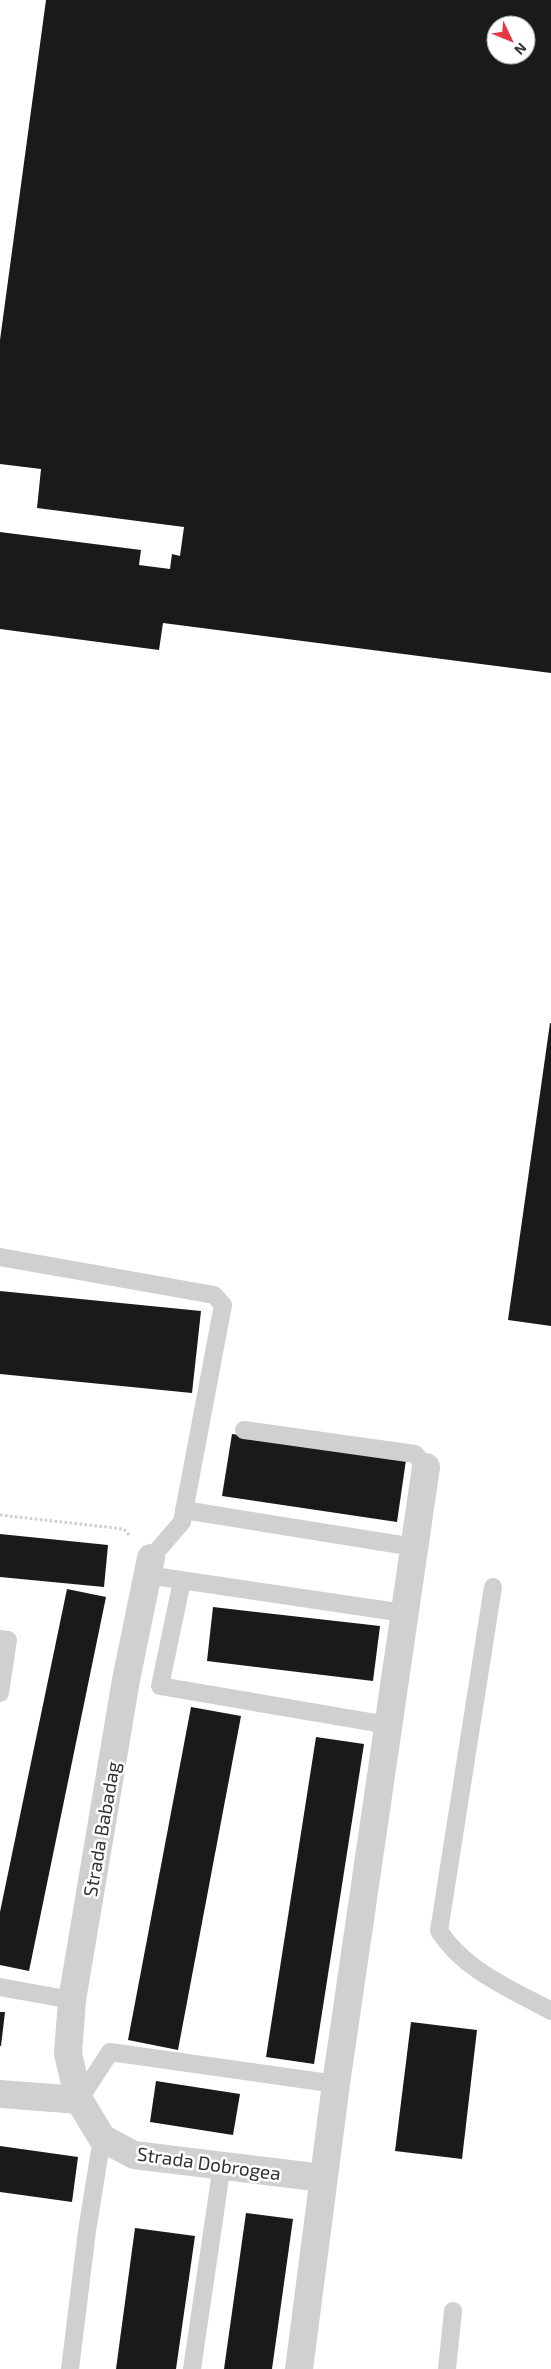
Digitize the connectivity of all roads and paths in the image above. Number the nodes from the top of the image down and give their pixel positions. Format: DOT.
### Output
graph roads {
  1 [pos="0,1257"];
  2 [pos="244,1430"];
  3 [pos="426,1467"];
  4 [pos="184,1510"];
  5 [pos="0,1515"];
  6 [pos="414,1547"];
  7 [pos="149,1567"];
  8 [pos="182,1581"];
  9 [pos="492,1587"];
  10 [pos="404,1613"];
  11 [pos="0,1639"];
  12 [pos="0,1693"];
  13 [pos="388,1725"];
  14 [pos="0,1987"];
  15 [pos="72,2000"];
  16 [pos="551,2011"];
  17 [pos="336,2084"];
  18 [pos="0,2094"];
  19 [pos="79,2100"];
  20 [pos="102,2138"];
  21 [pos="222,2166"];
  22 [pos="323,2178"];
  23 [pos="453,2311"];
  24 [pos="70,2369"];
  25 [pos="192,2369"];
  26 [pos="299,2369"];
  27 [pos="447,2369"];
  1 -- 4 [label="lane"];
  2 -- 3 [label="lane"];
  3 -- 6 [label="street"];
  4 -- 6 [label="lane"];
  4 -- 7 [label="lane"];
  5 -- 7 [label="path"];
  6 -- 10 [label="street"];
  7 -- 8 [label="lane"];
  7 -- 15 [label="street, Strada Babadag"];
  8 -- 10 [label="lane"];
  8 -- 13 [label="lane"];
  9 -- 16 [label="lane"];
  10 -- 13 [label="street"];
  11 -- 12 [label="lane"];
  13 -- 17 [label="street"];
  14 -- 15 [label="lane"];
  15 -- 19 [label="street, Strada Babadag"];
  17 -- 19 [label="lane"];
  17 -- 22 [label="street"];
  18 -- 19 [label="street"];
  19 -- 20 [label="street"];
  20 -- 21 [label="street, Strada Dobrogea"];
  20 -- 24 [label="lane"];
  21 -- 22 [label="street, Strada Dobrogea"];
  21 -- 25 [label="lane"];
  22 -- 26 [label="street"];
  23 -- 27 [label="lane"];
}
